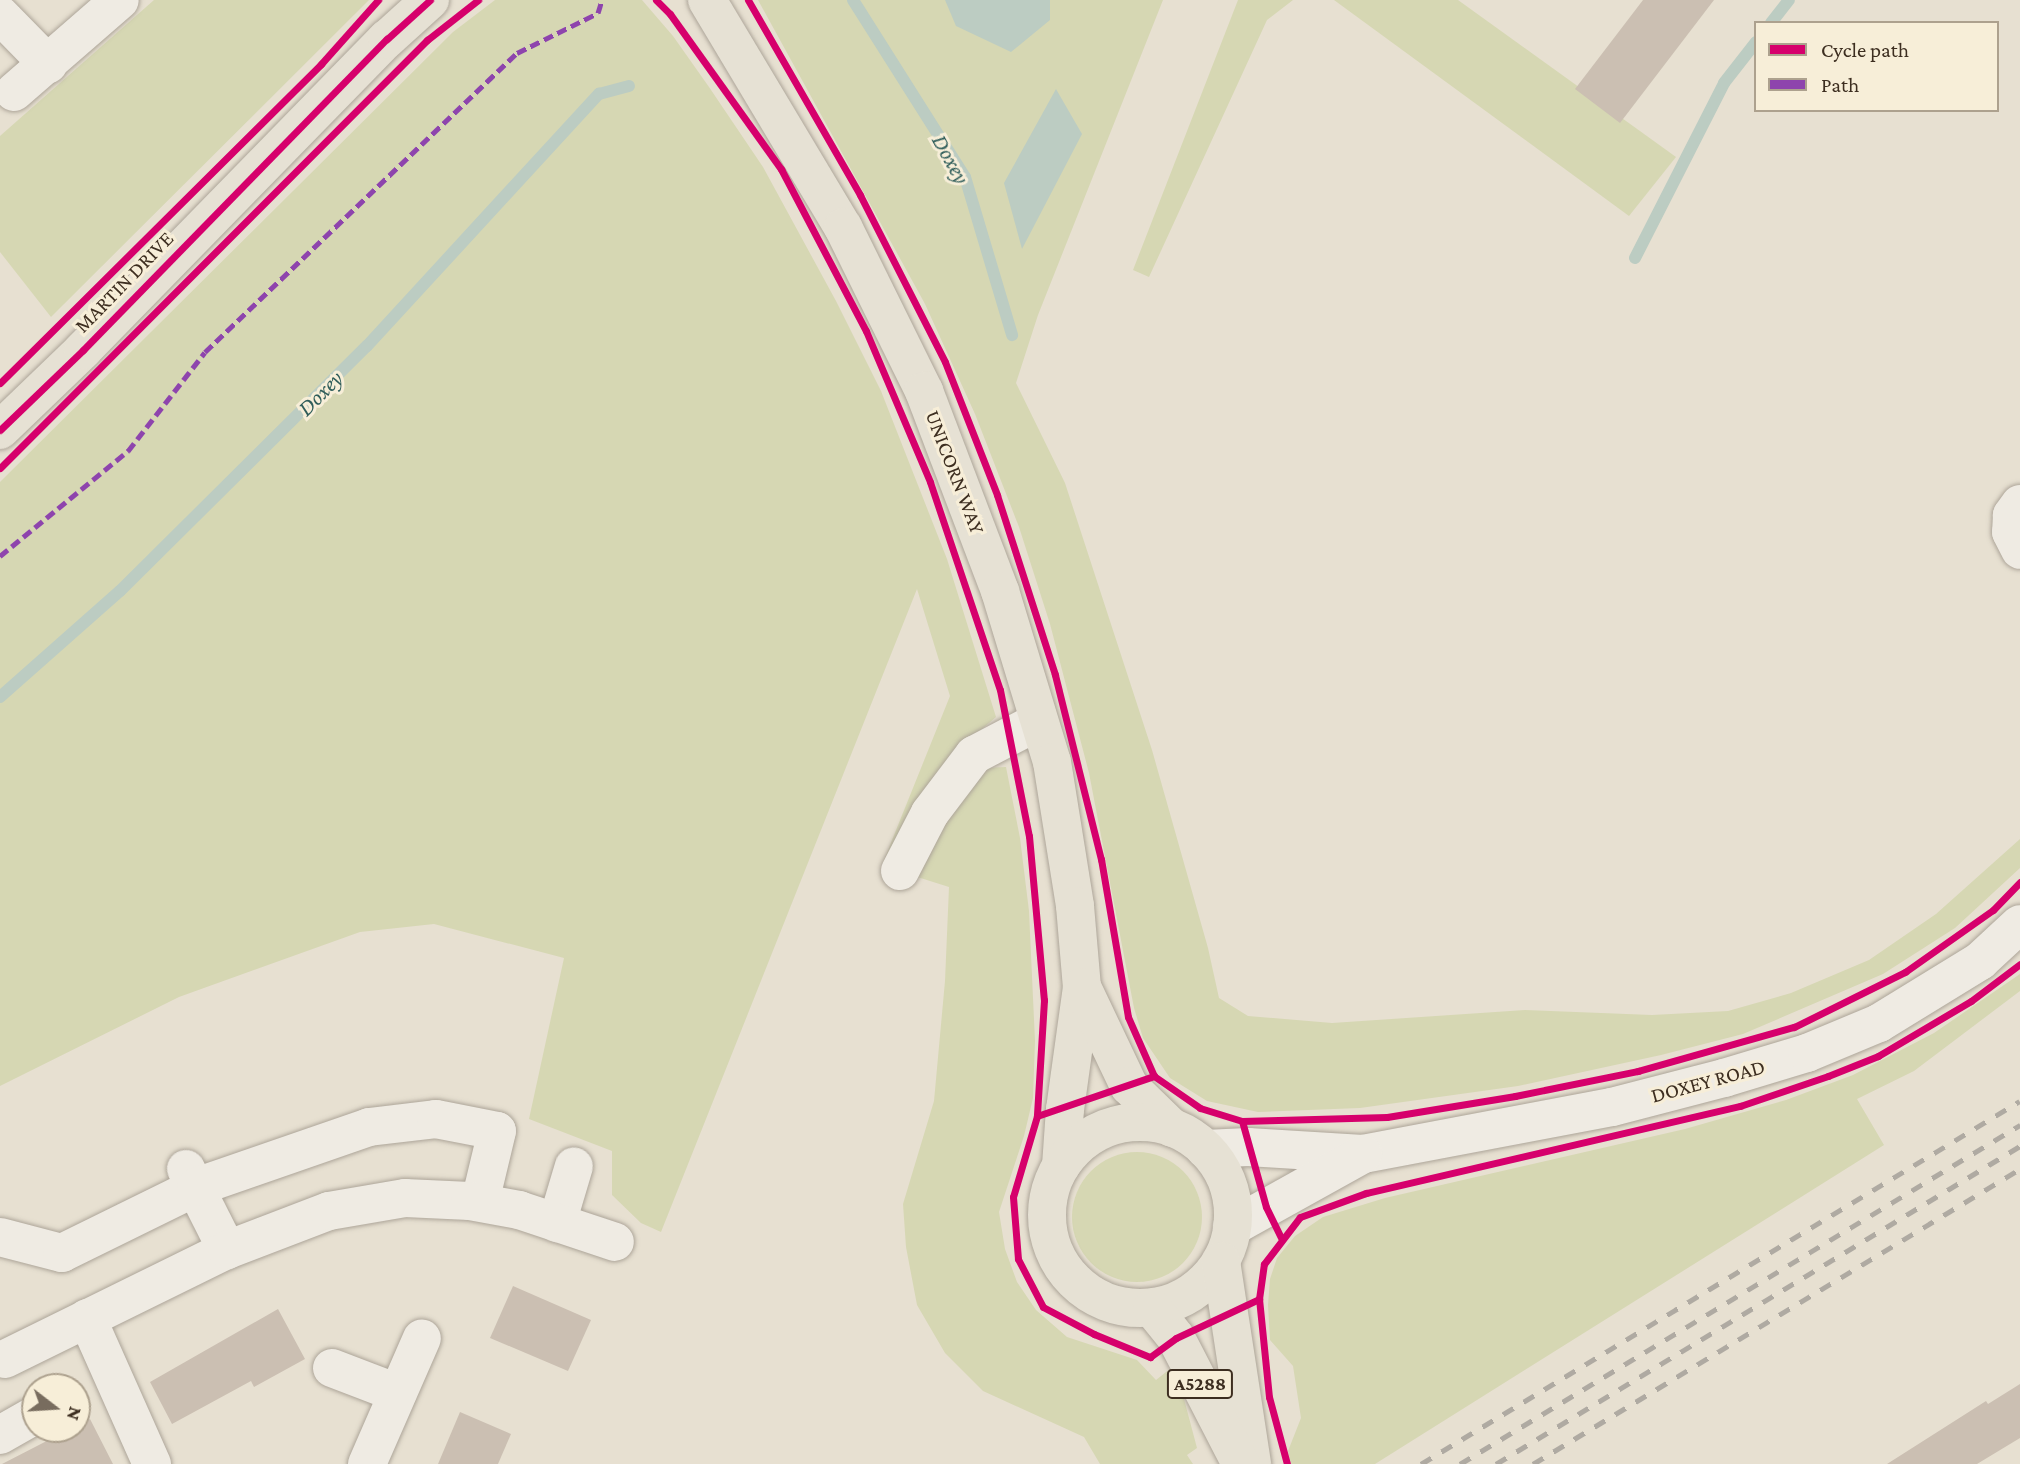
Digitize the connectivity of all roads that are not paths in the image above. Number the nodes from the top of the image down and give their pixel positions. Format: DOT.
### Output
graph roads {
  1 [pos="120,0"];
  2 [pos="707,0"];
  3 [pos="425,3"];
  4 [pos="0,15"];
  5 [pos="48,64"];
  6 [pos="14,92"];
  7 [pos="0,430"];
  8 [pos="2020,504"];
  9 [pos="2020,550"];
  10 [pos="1040,721"];
  11 [pos="900,871"];
  12 [pos="2020,924"];
  13 [pos="1082,987"];
  14 [pos="1172,1128"];
  15 [pos="1205,1149"];
  16 [pos="1363,1154"];
  17 [pos="1061,1166"];
  18 [pos="574,1167"];
  19 [pos="191,1178"];
  20 [pos="480,1202"];
  21 [pos="557,1223"];
  22 [pos="0,1237"];
  23 [pos="615,1242"];
  24 [pos="1226,1244"];
  25 [pos="227,1250"];
  26 [pos="1152,1308"];
  27 [pos="87,1318"];
  28 [pos="422,1338"];
  29 [pos="5,1359"];
  30 [pos="332,1368"];
  31 [pos="397,1393"];
  32 [pos="21,1423"];
  33 [pos="0,1435"];
  34 [pos="152,1464"];
  35 [pos="367,1464"];
  36 [pos="1241,1464"];
  37 [pos="1252,1464"];
  1 -- 5 [label="street"];
  2 -- 10 [label="main road, UNICORN WAY / A5288"];
  3 -- 7 [label="main road, MARTIN DRIVE"];
  4 -- 5 [label="street"];
  5 -- 6 [label="street"];
  8 -- 9 [label="street"];
  10 -- 11 [label="street"];
  10 -- 13 [label="main road, UNICORN WAY / A5288"];
  12 -- 16 [label="street, DOXEY ROAD"];
  13 -- 14 [label="main road, UNICORN WAY / A5288"];
  13 -- 17 [label="main road, UNICORN WAY / A5288"];
  14 -- 15 [label="main road, A5288"];
  14 -- 17 [label="main road, A5288"];
  15 -- 16 [label="street, DOXEY ROAD"];
  15 -- 24 [label="main road, A5288"];
  16 -- 24 [label="street, DOXEY ROAD"];
  17 -- 26 [label="main road, A5288"];
  18 -- 21 [label="street"];
  19 -- 20 [label="street"];
  19 -- 22 [label="street"];
  19 -- 25 [label="street"];
  20 -- 21 [label="street"];
  20 -- 25 [label="street"];
  21 -- 23 [label="street"];
  24 -- 26 [label="main road, A5288"];
  24 -- 37 [label="main road, A5288"];
  25 -- 27 [label="street"];
  26 -- 36 [label="main road, A5288"];
  27 -- 29 [label="street"];
  27 -- 34 [label="street"];
  28 -- 31 [label="street"];
  30 -- 31 [label="street"];
  31 -- 35 [label="street"];
  32 -- 33 [label="street"];
}
